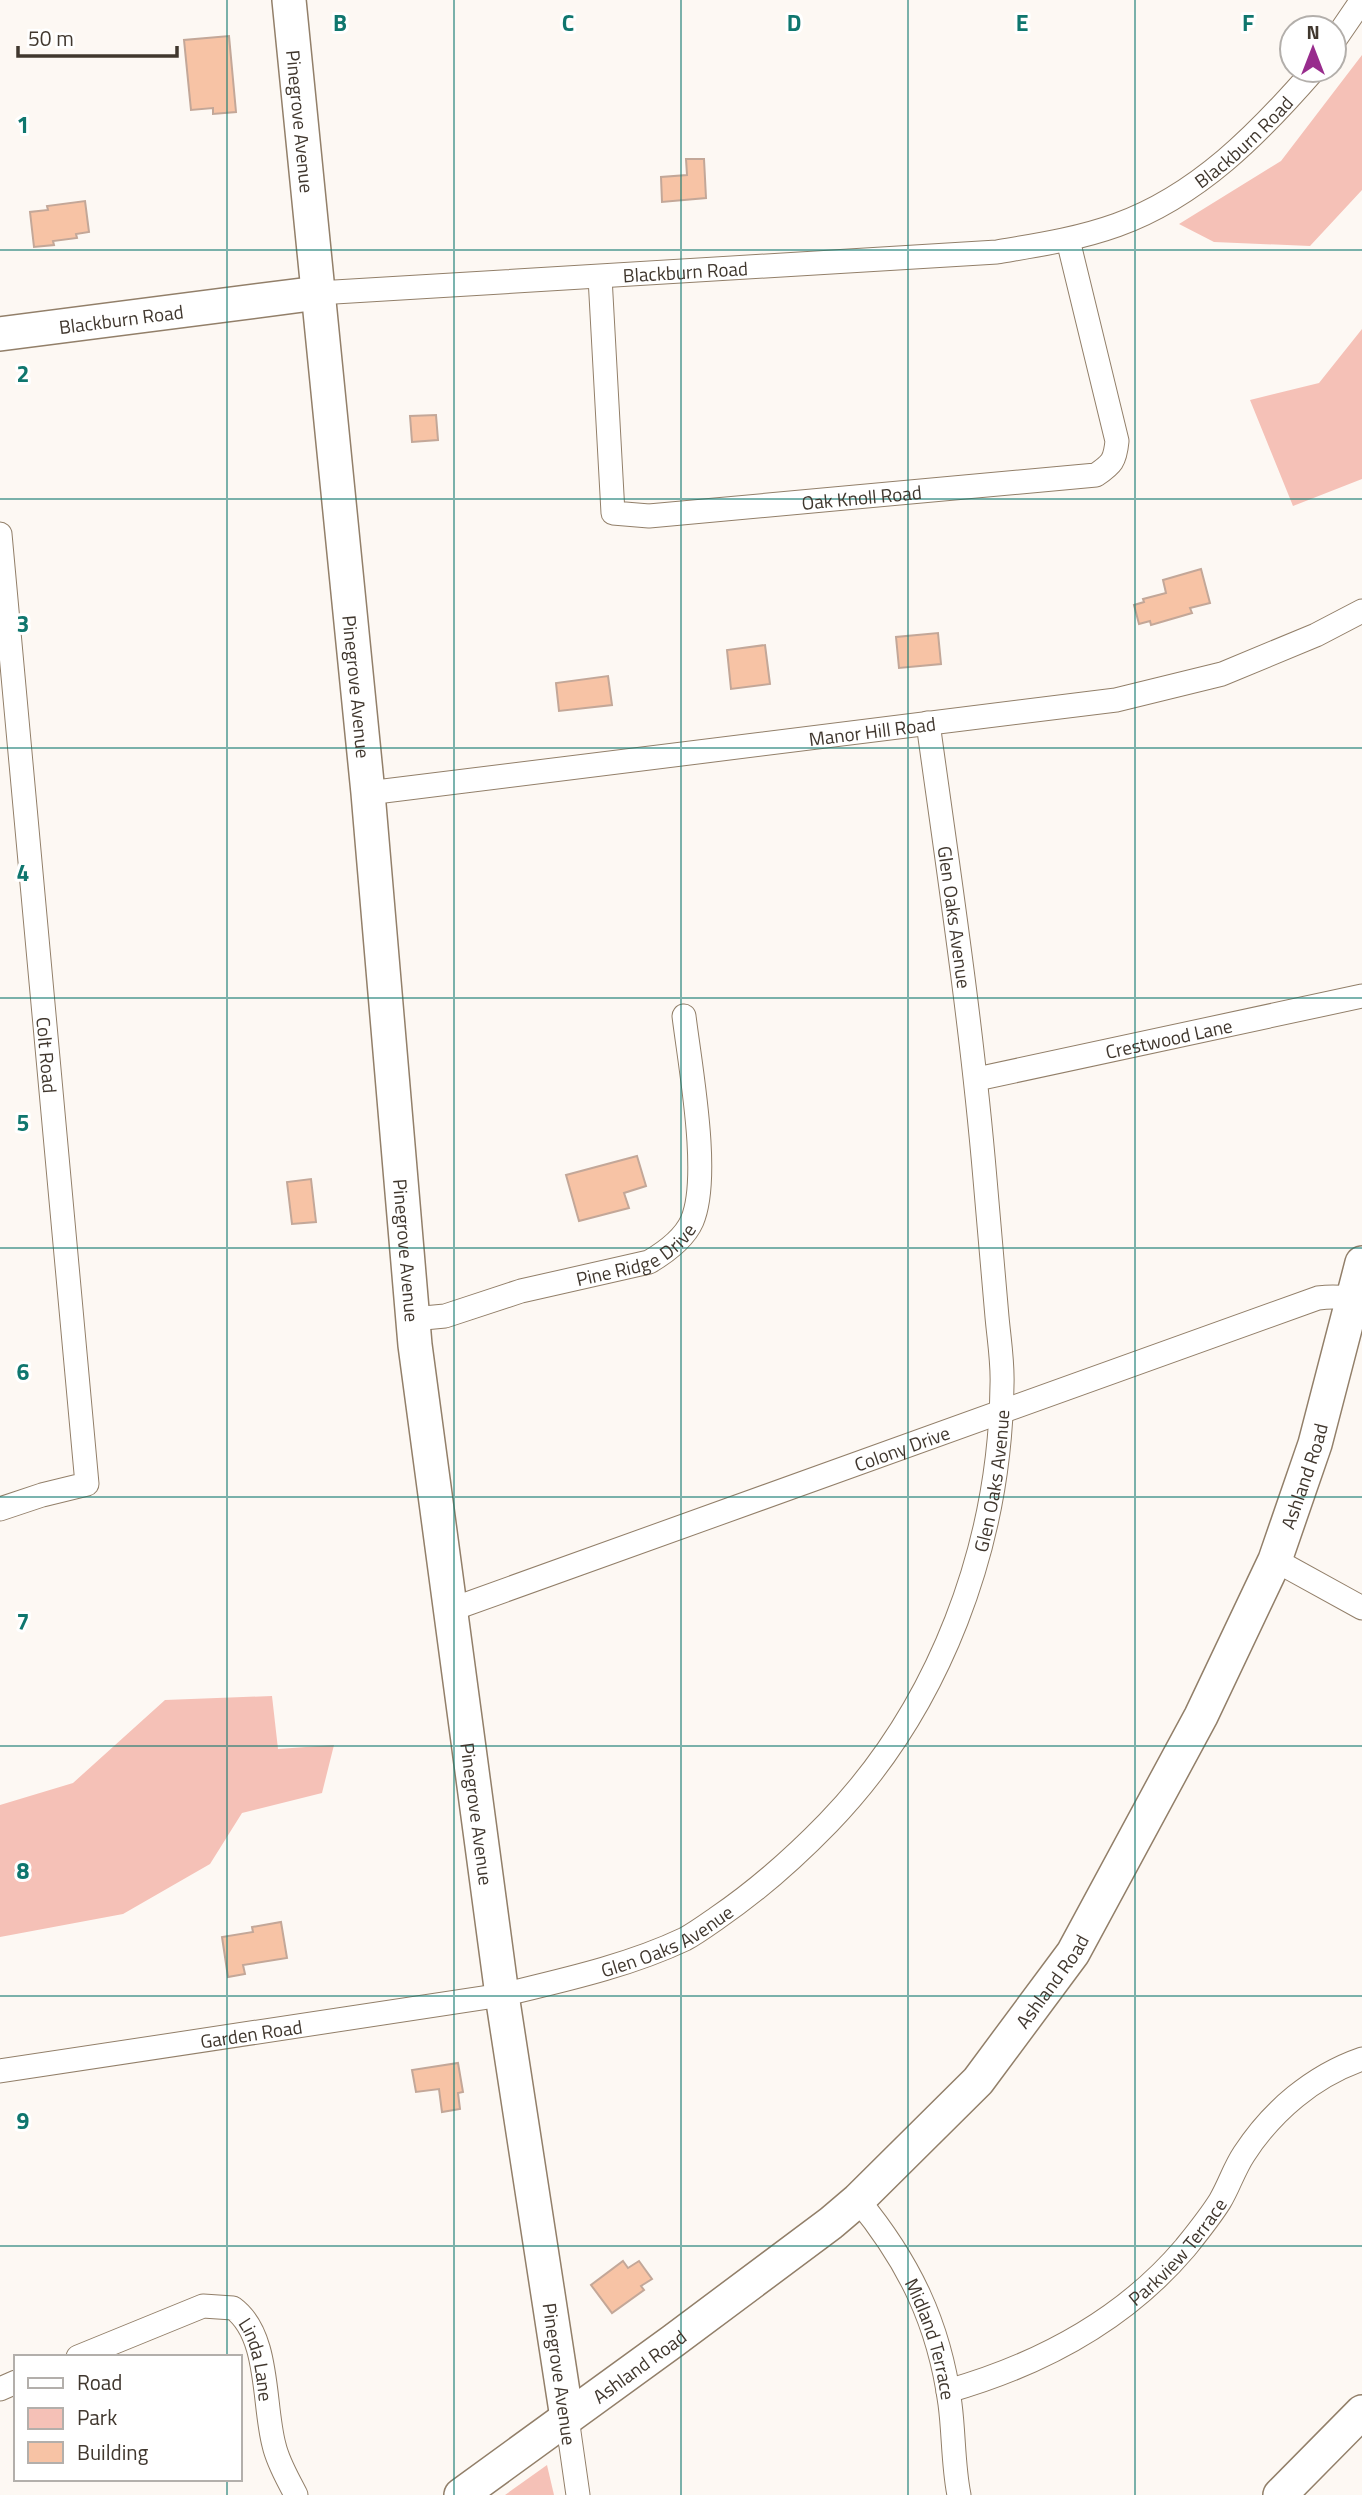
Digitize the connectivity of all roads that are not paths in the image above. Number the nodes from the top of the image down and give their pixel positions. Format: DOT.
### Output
graph roads {
  1 [pos="289,0"];
  2 [pos="1362,0"];
  3 [pos="1348,20"];
  4 [pos="1302,84"];
  5 [pos="1068,240"];
  6 [pos="600,277"];
  7 [pos="318,293"];
  8 [pos="0,334"];
  9 [pos="0,534"];
  10 [pos="1362,611"];
  11 [pos="928,723"];
  12 [pos="368,793"];
  13 [pos="1362,996"];
  14 [pos="684,1016"];
  15 [pos="977,1079"];
  16 [pos="1362,1263"];
  17 [pos="1358,1301"];
  18 [pos="413,1319"];
  19 [pos="1001,1412"];
  20 [pos="0,1509"];
  21 [pos="1275,1560"];
  22 [pos="1362,1608"];
  23 [pos="450,1610"];
  24 [pos="502,1995"];
  25 [pos="1362,2059"];
  26 [pos="0,2071"];
  27 [pos="858,2200"];
  28 [pos="83,2355"];
  29 [pos="948,2391"];
  30 [pos="1362,2412"];
  31 [pos="567,2418"];
  32 [pos="296,2495"];
  33 [pos="461,2495"];
  34 [pos="578,2495"];
  35 [pos="959,2495"];
  36 [pos="1280,2495"];
  1 -- 7 [label="street, Pinegrove Avenue"];
  2 -- 3 [label="street"];
  4 -- 5 [label="street, Blackburn Road"];
  5 -- 6 [label="street, Blackburn Road"];
  5 -- 6 [label="street, Oak Knoll Road"];
  6 -- 7 [label="street, Blackburn Road"];
  7 -- 8 [label="street, Blackburn Road"];
  7 -- 12 [label="street, Pinegrove Avenue"];
  9 -- 20 [label="street, Colt Road"];
  10 -- 11 [label="street, Manor Hill Road"];
  11 -- 12 [label="street, Manor Hill Road"];
  11 -- 15 [label="street, Glen Oaks Avenue"];
  12 -- 18 [label="street, Pinegrove Avenue"];
  13 -- 15 [label="street, Crestwood Lane"];
  14 -- 18 [label="street, Pine Ridge Drive"];
  15 -- 19 [label="street, Glen Oaks Avenue"];
  16 -- 17 [label="street, Ashland Road"];
  17 -- 19 [label="street, Colony Drive"];
  17 -- 21 [label="street, Ashland Road"];
  18 -- 23 [label="street, Pinegrove Avenue"];
  19 -- 23 [label="street, Colony Drive"];
  19 -- 24 [label="street, Glen Oaks Avenue"];
  21 -- 22 [label="street"];
  21 -- 27 [label="street, Ashland Road"];
  23 -- 24 [label="street, Pinegrove Avenue"];
  24 -- 26 [label="street, Garden Road"];
  24 -- 31 [label="street, Pinegrove Avenue"];
  25 -- 29 [label="street, Parkview Terrace"];
  27 -- 29 [label="street, Midland Terrace"];
  27 -- 31 [label="street, Ashland Road"];
  28 -- 32 [label="street, Linda Lane"];
  29 -- 35 [label="street, Midland Terrace"];
  30 -- 36 [label="street"];
  31 -- 33 [label="street, Ashland Road"];
  31 -- 34 [label="street, Pinegrove Avenue"];
}
